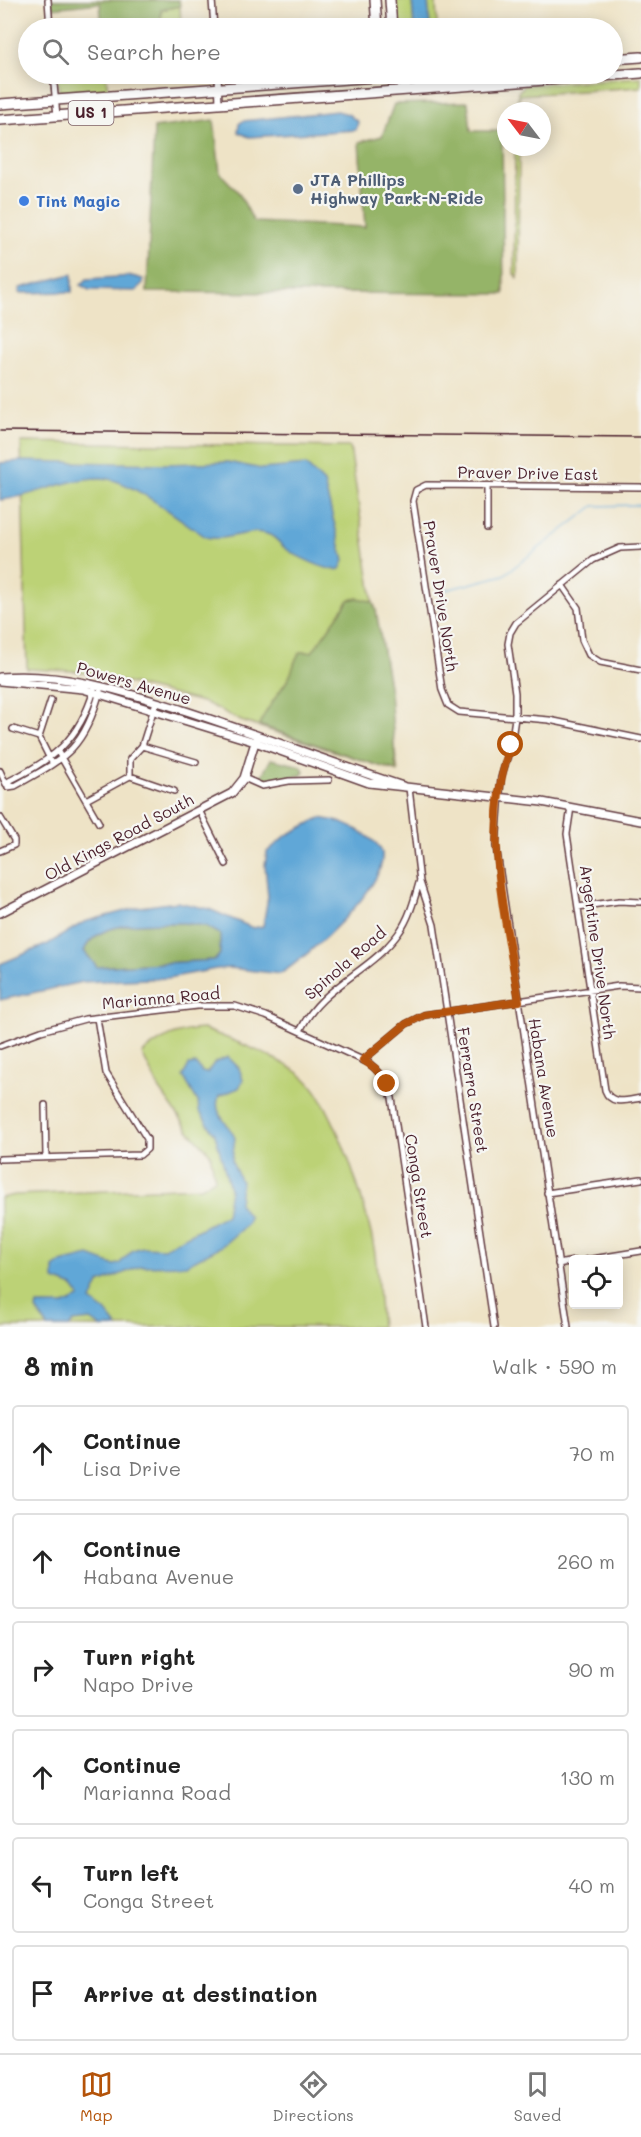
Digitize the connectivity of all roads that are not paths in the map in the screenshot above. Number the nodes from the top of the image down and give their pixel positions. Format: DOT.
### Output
graph roads {
  1 [pos="48,0"];
  2 [pos="212,0"];
  3 [pos="375,0"];
  4 [pos="390,0"];
  5 [pos="49,18"];
  6 [pos="213,18"];
  7 [pos="376,18"];
  8 [pos="391,18"];
  9 [pos="641,57"];
  10 [pos="623,58"];
  11 [pos="641,73"];
  12 [pos="623,74"];
  13 [pos="54,84"];
  14 [pos="219,84"];
  15 [pos="269,84"];
  16 [pos="383,84"];
  17 [pos="388,84"];
  18 [pos="457,84"];
  19 [pos="219,88"];
  20 [pos="384,92"];
  21 [pos="56,100"];
  22 [pos="0,104"];
  23 [pos="219,104"];
  24 [pos="57,116"];
  25 [pos="0,120"];
  26 [pos="487,486"];
  27 [pos="641,487"];
  28 [pos="416,490"];
  29 [pos="487,528"];
  30 [pos="641,547"];
  31 [pos="562,585"];
  32 [pos="641,670"];
  33 [pos="0,677"];
  34 [pos="0,681"];
  35 [pos="99,684"];
  36 [pos="96,693"];
  37 [pos="51,700"];
  38 [pos="156,702"];
  39 [pos="153,710"];
  40 [pos="515,718"];
  41 [pos="13,729"];
  42 [pos="257,734"];
  43 [pos="39,737"];
  44 [pos="641,739"];
  45 [pos="255,742"];
  46 [pos="142,746"];
  47 [pos="58,752"];
  48 [pos="49,758"];
  49 [pos="63,759"];
  50 [pos="196,762"];
  51 [pos="53,765"];
  52 [pos="0,771"];
  53 [pos="130,777"];
  54 [pos="244,778"];
  55 [pos="329,780"];
  56 [pos="6,784"];
  57 [pos="409,788"];
  58 [pos="174,791"];
  59 [pos="498,797"];
  60 [pos="86,800"];
  61 [pos="571,807"];
  62 [pos="199,810"];
  63 [pos="0,817"];
  64 [pos="641,821"];
  65 [pos="99,823"];
  66 [pos="0,851"];
  67 [pos="226,864"];
  68 [pos="420,882"];
  69 [pos="641,902"];
  70 [pos="578,907"];
  71 [pos="0,913"];
  72 [pos="641,987"];
  73 [pos="590,990"];
  74 [pos="519,1001"];
  75 [pos="447,1011"];
  76 [pos="97,1018"];
  77 [pos="300,1031"];
  78 [pos="0,1046"];
  79 [pos="363,1060"];
  80 [pos="641,1098"];
  81 [pos="45,1106"];
  82 [pos="46,1157"];
  83 [pos="0,1159"];
  84 [pos="641,1179"];
  85 [pos="547,1193"];
  86 [pos="641,1251"];
  87 [pos="617,1255"];
  88 [pos="569,1262"];
  89 [pos="558,1264"];
  90 [pos="426,1327"];
  91 [pos="494,1327"];
  92 [pos="568,1327"];
  1 -- 5 [label="street"];
  2 -- 6 [label="street"];
  3 -- 7 [label="main road"];
  4 -- 8 [label="main road"];
  9 -- 10 [label="main road"];
  11 -- 12 [label="main road, US 1"];
  13 -- 21 [label="street"];
  14 -- 19 [label="street"];
  15 -- 19 [label="main road, US 1"];
  16 -- 20 [label="main road"];
  17 -- 20 [label="main road"];
  18 -- 20 [label="main road, US 1"];
  19 -- 21 [label="main road, US 1"];
  19 -- 23 [label="street"];
  20 -- 23 [label="main road, US 1"];
  21 -- 22 [label="main road, US 1"];
  21 -- 24 [label="street"];
  23 -- 24 [label="main road, US 1"];
  24 -- 25 [label="main road, US 1"];
  26 -- 27 [label="street, Praver Drive East"];
  26 -- 28 [label="street, Praver Drive East"];
  26 -- 29 [label="street"];
  28 -- 40 [label="street, Praver Drive North"];
  30 -- 31 [label="street"];
  31 -- 32 [label="street"];
  31 -- 40 [label="street, Habana Avenue"];
  33 -- 35 [label="street, Powers Avenue"];
  34 -- 36 [label="street, Powers Avenue"];
  35 -- 36 [label="street"];
  35 -- 38 [label="street, Powers Avenue"];
  36 -- 39 [label="street, Powers Avenue"];
  36 -- 47 [label="street"];
  36 -- 49 [label="street"];
  37 -- 43 [label="street"];
  38 -- 39 [label="street"];
  38 -- 42 [label="street, Powers Avenue"];
  39 -- 45 [label="street, Powers Avenue"];
  39 -- 46 [label="street"];
  40 -- 44 [label="street"];
  40 -- 59 [label="street, Habana Avenue"];
  41 -- 43 [label="street"];
  42 -- 45 [label="street"];
  42 -- 57 [label="street"];
  43 -- 48 [label="street"];
  45 -- 54 [label="street"];
  45 -- 57 [label="street"];
  46 -- 50 [label="street"];
  46 -- 53 [label="street"];
  47 -- 48 [label="street"];
  47 -- 49 [label="street"];
  48 -- 51 [label="street"];
  48 -- 56 [label="street"];
  49 -- 51 [label="street"];
  49 -- 60 [label="street"];
  51 -- 56 [label="street"];
  52 -- 56 [label="street"];
  53 -- 58 [label="street"];
  53 -- 60 [label="street"];
  54 -- 55 [label="street"];
  54 -- 62 [label="street, Old Kings Road South"];
  57 -- 59 [label="street"];
  57 -- 68 [label="street, Ferrarra Street"];
  59 -- 61 [label="street"];
  59 -- 74 [label="street, Habana Avenue"];
  60 -- 65 [label="street"];
  61 -- 64 [label="street"];
  61 -- 70 [label="street, Argentine Drive North"];
  62 -- 67 [label="street"];
  62 -- 71 [label="street, Old Kings Road South"];
  63 -- 66 [label="street"];
  68 -- 75 [label="street, Ferrarra Street"];
  68 -- 77 [label="street, Spinola Road"];
  69 -- 70 [label="street"];
  70 -- 73 [label="street, Argentine Drive North"];
  72 -- 73 [label="street"];
  73 -- 74 [label="street"];
  73 -- 80 [label="street, Argentine Drive North"];
  74 -- 75 [label="street"];
  74 -- 85 [label="street, Habana Avenue"];
  75 -- 79 [label="street"];
  75 -- 91 [label="street, Ferrarra Street"];
  76 -- 77 [label="street, Marianna Road"];
  76 -- 78 [label="street, Marianna Road"];
  76 -- 82 [label="street"];
  77 -- 79 [label="street, Marianna Road"];
  79 -- 90 [label="street, Conga Street"];
  81 -- 82 [label="street"];
  82 -- 83 [label="street"];
  84 -- 85 [label="street"];
  85 -- 89 [label="street, Habana Avenue"];
  86 -- 87 [label="street"];
  88 -- 89 [label="street"];
  89 -- 92 [label="street, Habana Avenue"];
}
